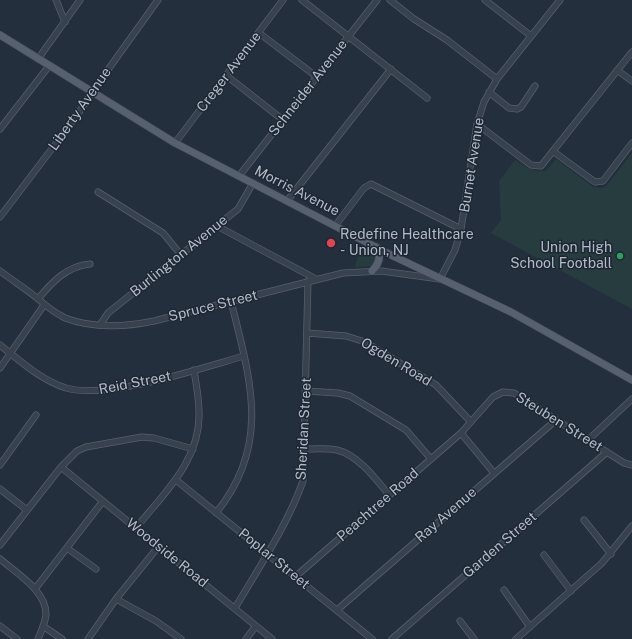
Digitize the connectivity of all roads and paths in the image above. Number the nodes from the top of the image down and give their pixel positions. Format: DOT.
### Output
graph roads {
  1 [pos="56,0"];
  2 [pos="80,0"];
  3 [pos="158,0"];
  4 [pos="283,0"];
  5 [pos="302,0"];
  6 [pos="377,0"];
  7 [pos="390,0"];
  8 [pos="485,0"];
  9 [pos="560,0"];
  10 [pos="65,22"];
  11 [pos="259,33"];
  12 [pos="349,36"];
  13 [pos="531,36"];
  14 [pos="1,38"];
  15 [pos="632,52"];
  16 [pos="38,59"];
  17 [pos="49,66"];
  18 [pos="391,69"];
  19 [pos="617,70"];
  20 [pos="227,76"];
  21 [pos="317,77"];
  22 [pos="498,79"];
  23 [pos="632,81"];
  24 [pos="536,86"];
  25 [pos="92,92"];
  26 [pos="489,92"];
  27 [pos="427,98"];
  28 [pos="283,120"];
  29 [pos="477,124"];
  30 [pos="0,129"];
  31 [pos="175,143"];
  32 [pos="632,143"];
  33 [pos="554,152"];
  34 [pos="239,176"];
  35 [pos="252,183"];
  36 [pos="98,192"];
  37 [pos="287,201"];
  38 [pos="0,217"];
  39 [pos="217,226"];
  40 [pos="335,226"];
  41 [pos="462,229"];
  42 [pos="376,247"];
  43 [pos="180,254"];
  44 [pos="90,264"];
  45 [pos="0,271"];
  46 [pos="372,271"];
  47 [pos="316,279"];
  48 [pos="440,279"];
  49 [pos="308,281"];
  50 [pos="38,299"];
  51 [pos="231,301"];
  52 [pos="44,304"];
  53 [pos="100,325"];
  54 [pos="307,333"];
  55 [pos="0,345"];
  56 [pos="10,353"];
  57 [pos="244,356"];
  58 [pos="0,368"];
  59 [pos="194,370"];
  60 [pos="632,380"];
  61 [pos="306,391"];
  62 [pos="632,399"];
  63 [pos="36,415"];
  64 [pos="556,420"];
  65 [pos="470,422"];
  66 [pos="461,433"];
  67 [pos="588,440"];
  68 [pos="193,449"];
  69 [pos="305,449"];
  70 [pos="606,452"];
  71 [pos="431,459"];
  72 [pos="0,465"];
  73 [pos="632,465"];
  74 [pos="61,467"];
  75 [pos="494,474"];
  76 [pos="176,480"];
  77 [pos="0,489"];
  78 [pos="389,495"];
  79 [pos="102,501"];
  80 [pos="27,510"];
  81 [pos="216,512"];
  82 [pos="584,520"];
  83 [pos="632,526"];
  84 [pos="136,528"];
  85 [pos="0,545"];
  86 [pos="158,547"];
  87 [pos="67,548"];
  88 [pos="267,554"];
  89 [pos="611,554"];
  90 [pos="544,555"];
  91 [pos="0,559"];
  92 [pos="96,569"];
  93 [pos="295,577"];
  94 [pos="35,589"];
  95 [pos="504,590"];
  96 [pos="572,591"];
  97 [pos="116,599"];
  98 [pos="235,608"];
  99 [pos="337,610"];
  100 [pos="460,621"];
  101 [pos="0,626"];
  102 [pos="43,626"];
  103 [pos="256,626"];
  104 [pos="530,627"];
  105 [pos="17,639"];
  106 [pos="38,639"];
  107 [pos="62,639"];
  108 [pos="88,639"];
  109 [pos="182,639"];
  110 [pos="246,639"];
  111 [pos="272,639"];
  112 [pos="372,639"];
  113 [pos="392,639"];
  114 [pos="474,639"];
  115 [pos="516,639"];
  1 -- 10 [label="street"];
  2 -- 10 [label="street"];
  3 -- 25 [label="street, Liberty Avenue"];
  4 -- 11 [label="street, Creger Avenue"];
  5 -- 12 [label="street"];
  6 -- 12 [label="street, Schneider Avenue"];
  7 -- 22 [label="street"];
  8 -- 13 [label="street"];
  9 -- 13 [label="street, Burnet Avenue"];
  10 -- 16 [label="street"];
  11 -- 20 [label="street, Creger Avenue"];
  11 -- 21 [label="street"];
  12 -- 18 [label="street"];
  12 -- 21 [label="street, Schneider Avenue"];
  13 -- 22 [label="street, Burnet Avenue"];
  14 -- 16 [label="main road, Morris Avenue"];
  15 -- 19 [label="street"];
  16 -- 17 [label="main road, Morris Avenue"];
  17 -- 25 [label="main road, Morris Avenue"];
  17 -- 30 [label="street"];
  18 -- 27 [label="street"];
  18 -- 37 [label="street"];
  19 -- 23 [label="street"];
  19 -- 33 [label="street"];
  20 -- 28 [label="street"];
  20 -- 31 [label="street, Creger Avenue"];
  21 -- 28 [label="street, Schneider Avenue"];
  22 -- 26 [label="street, Burnet Avenue"];
  24 -- 26 [label="street"];
  25 -- 31 [label="main road, Morris Avenue"];
  25 -- 38 [label="street, Liberty Avenue"];
  26 -- 29 [label="street, Burnet Avenue"];
  28 -- 34 [label="street, Schneider Avenue"];
  29 -- 33 [label="street"];
  29 -- 41 [label="street, Burnet Avenue"];
  31 -- 34 [label="main road, Morris Avenue"];
  32 -- 33 [label="street"];
  34 -- 35 [label="main road, Morris Avenue"];
  35 -- 37 [label="main road, Morris Avenue"];
  35 -- 39 [label="street, Burlington Avenue"];
  36 -- 43 [label="street"];
  37 -- 40 [label="main road, Morris Avenue"];
  39 -- 43 [label="street, Burlington Avenue"];
  39 -- 47 [label="street"];
  40 -- 41 [label="street"];
  40 -- 42 [label="main road, Morris Avenue"];
  41 -- 48 [label="street, Burnet Avenue"];
  42 -- 46 [label="main road"];
  42 -- 48 [label="main road, Morris Avenue"];
  43 -- 53 [label="street, Burlington Avenue"];
  44 -- 50 [label="street"];
  45 -- 50 [label="street, Spruce Street"];
  46 -- 47 [label="street, Spruce Street"];
  46 -- 48 [label="street, Spruce Street"];
  47 -- 49 [label="street, Spruce Street"];
  48 -- 60 [label="main road, Morris Avenue"];
  49 -- 51 [label="street, Spruce Street"];
  49 -- 54 [label="street, Sheridan Street"];
  50 -- 52 [label="street, Spruce Street"];
  51 -- 53 [label="street, Spruce Street"];
  51 -- 57 [label="street"];
  52 -- 53 [label="street, Spruce Street"];
  52 -- 56 [label="street"];
  54 -- 61 [label="street, Sheridan Street"];
  54 -- 65 [label="street, Ogden Road"];
  55 -- 56 [label="street, Reid Street"];
  56 -- 58 [label="street"];
  56 -- 59 [label="street, Reid Street"];
  57 -- 59 [label="street, Reid Street"];
  57 -- 81 [label="street"];
  59 -- 68 [label="street"];
  61 -- 69 [label="street, Sheridan Street"];
  61 -- 71 [label="street"];
  62 -- 67 [label="street"];
  63 -- 72 [label="street"];
  64 -- 65 [label="street, Steuben Street"];
  64 -- 67 [label="street, Steuben Street"];
  64 -- 75 [label="street, Ray Avenue"];
  65 -- 66 [label="street, Peachtree Road"];
  66 -- 71 [label="street, Peachtree Road"];
  66 -- 75 [label="street"];
  67 -- 70 [label="street, Steuben Street"];
  68 -- 74 [label="street"];
  68 -- 76 [label="street"];
  69 -- 78 [label="street"];
  69 -- 88 [label="street, Sheridan Street"];
  70 -- 73 [label="street, Steuben Street"];
  70 -- 113 [label="street, Garden Street"];
  71 -- 78 [label="street, Peachtree Road"];
  74 -- 79 [label="street, Woodside Road"];
  74 -- 80 [label="street"];
  75 -- 99 [label="street, Ray Avenue"];
  76 -- 81 [label="street, Poplar Street"];
  76 -- 84 [label="street"];
  77 -- 80 [label="street"];
  78 -- 93 [label="street, Peachtree Road"];
  79 -- 84 [label="street, Woodside Road"];
  79 -- 87 [label="street"];
  80 -- 85 [label="street"];
  81 -- 88 [label="street, Poplar Street"];
  82 -- 89 [label="street"];
  83 -- 89 [label="street"];
  84 -- 86 [label="street, Woodside Road"];
  86 -- 97 [label="street"];
  86 -- 98 [label="street, Woodside Road"];
  87 -- 92 [label="street"];
  87 -- 94 [label="street"];
  88 -- 93 [label="street, Poplar Street"];
  88 -- 98 [label="street, Sheridan Street"];
  89 -- 96 [label="street"];
  90 -- 96 [label="street"];
  91 -- 94 [label="street"];
  93 -- 99 [label="street, Poplar Street"];
  94 -- 102 [label="street"];
  95 -- 104 [label="street"];
  96 -- 104 [label="street"];
  97 -- 108 [label="street"];
  97 -- 109 [label="street"];
  98 -- 103 [label="street, Woodside Road"];
  99 -- 112 [label="street, Poplar Street"];
  100 -- 114 [label="street"];
  101 -- 105 [label="street"];
  102 -- 106 [label="street"];
  102 -- 107 [label="street"];
  103 -- 110 [label="street"];
  103 -- 111 [label="street, Woodside Road"];
  104 -- 115 [label="street"];
}
